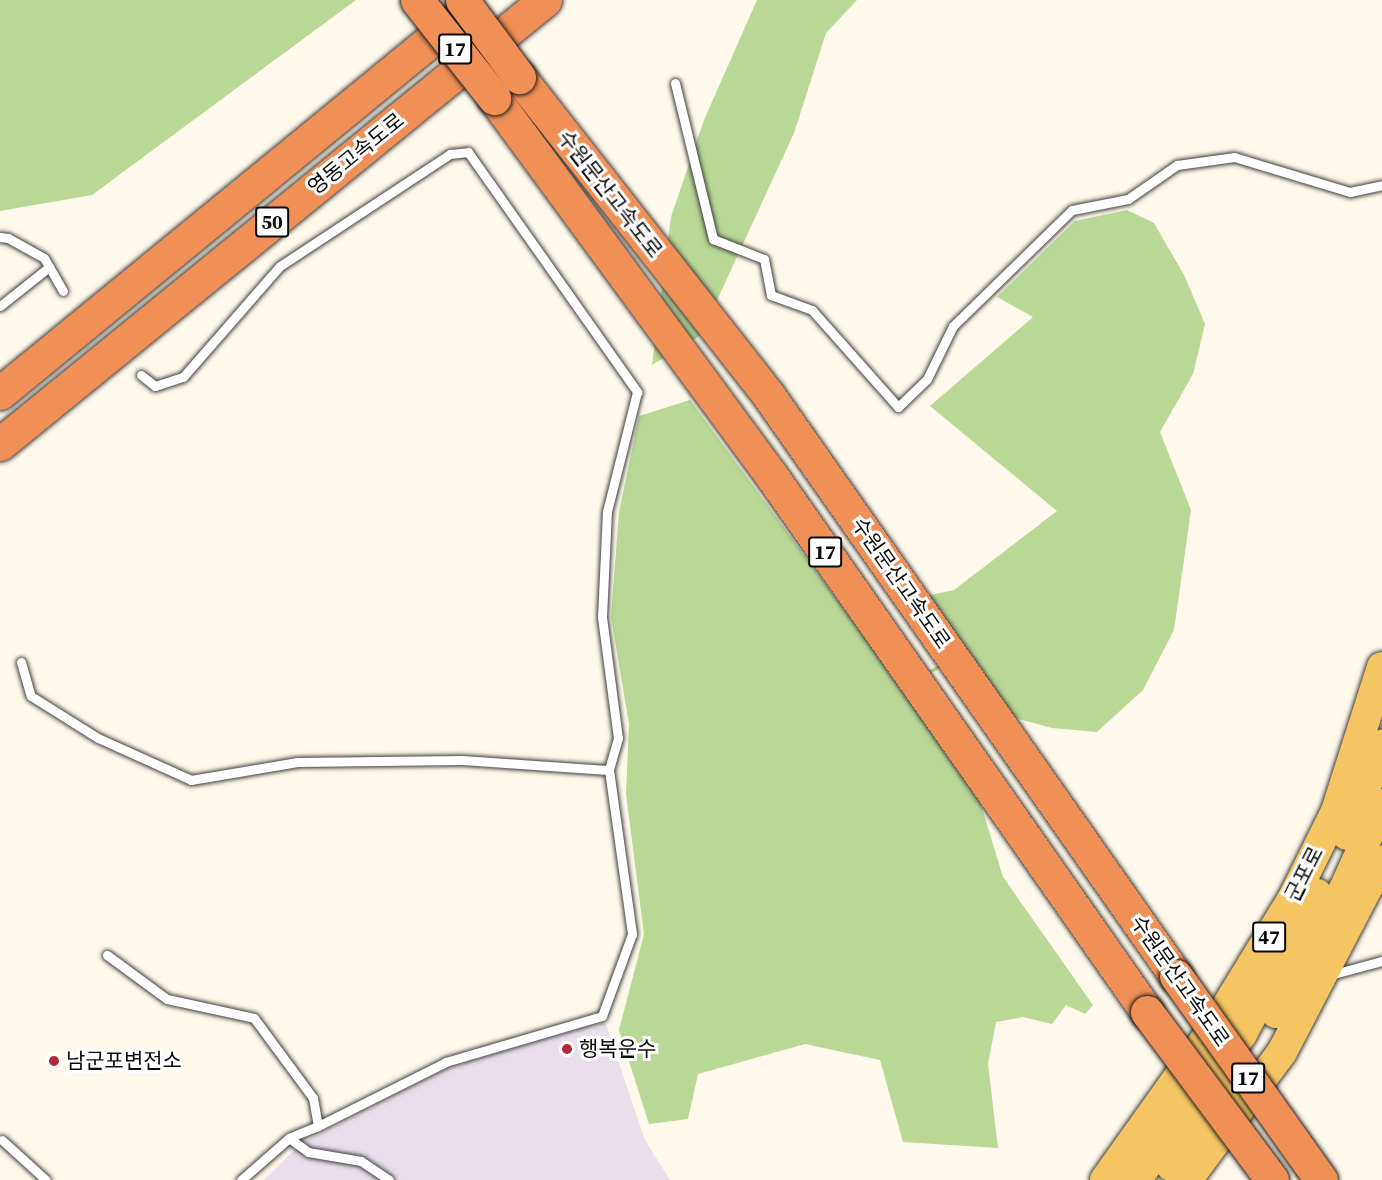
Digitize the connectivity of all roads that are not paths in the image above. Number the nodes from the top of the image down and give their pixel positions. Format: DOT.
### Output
graph roads {
  1 [pos="417,0"];
  2 [pos="545,0"];
  3 [pos="477,1"];
  4 [pos="675,84"];
  5 [pos="1382,185"];
  6 [pos="0,237"];
  7 [pos="50,267"];
  8 [pos="63,291"];
  9 [pos="0,306"];
  10 [pos="141,375"];
  11 [pos="0,393"];
  12 [pos="0,444"];
  13 [pos="21,662"];
  14 [pos="1382,668"];
  15 [pos="1382,746"];
  16 [pos="609,770"];
  17 [pos="1382,804"];
  18 [pos="1382,860"];
  19 [pos="107,956"];
  20 [pos="1382,961"];
  21 [pos="1321,977"];
  22 [pos="318,1126"];
  23 [pos="289,1138"];
  24 [pos="2,1140"];
  25 [pos="46,1180"];
  26 [pos="241,1180"];
  27 [pos="389,1180"];
  28 [pos="1105,1180"];
  29 [pos="1136,1180"];
  30 [pos="1160,1180"];
  31 [pos="1187,1180"];
  32 [pos="1272,1180"];
  33 [pos="1321,1180"];
  1 -- 32 [label="highway, 수원문산고속도로 / 17, bridge"];
  2 -- 12 [label="highway, 영동고속도로 / 50"];
  3 -- 11 [label="highway, 영동고속도로 / 50"];
  3 -- 33 [label="highway, 수원문산고속도로 / 17, bridge"];
  4 -- 5 [label="lane"];
  6 -- 7 [label="lane"];
  7 -- 8 [label="lane"];
  7 -- 9 [label="lane"];
  10 -- 16 [label="lane"];
  13 -- 16 [label="lane"];
  14 -- 28 [label="main road, 군포로 / 47"];
  15 -- 29 [label="main road, 군포로 / 47"];
  16 -- 22 [label="lane"];
  17 -- 30 [label="main road, 군포로 / 47"];
  18 -- 21 [label="main road"];
  19 -- 22 [label="lane"];
  20 -- 21 [label="lane"];
  21 -- 31 [label="main road"];
  22 -- 23 [label="lane"];
  23 -- 26 [label="lane"];
  23 -- 27 [label="lane"];
  24 -- 25 [label="lane"];
}
